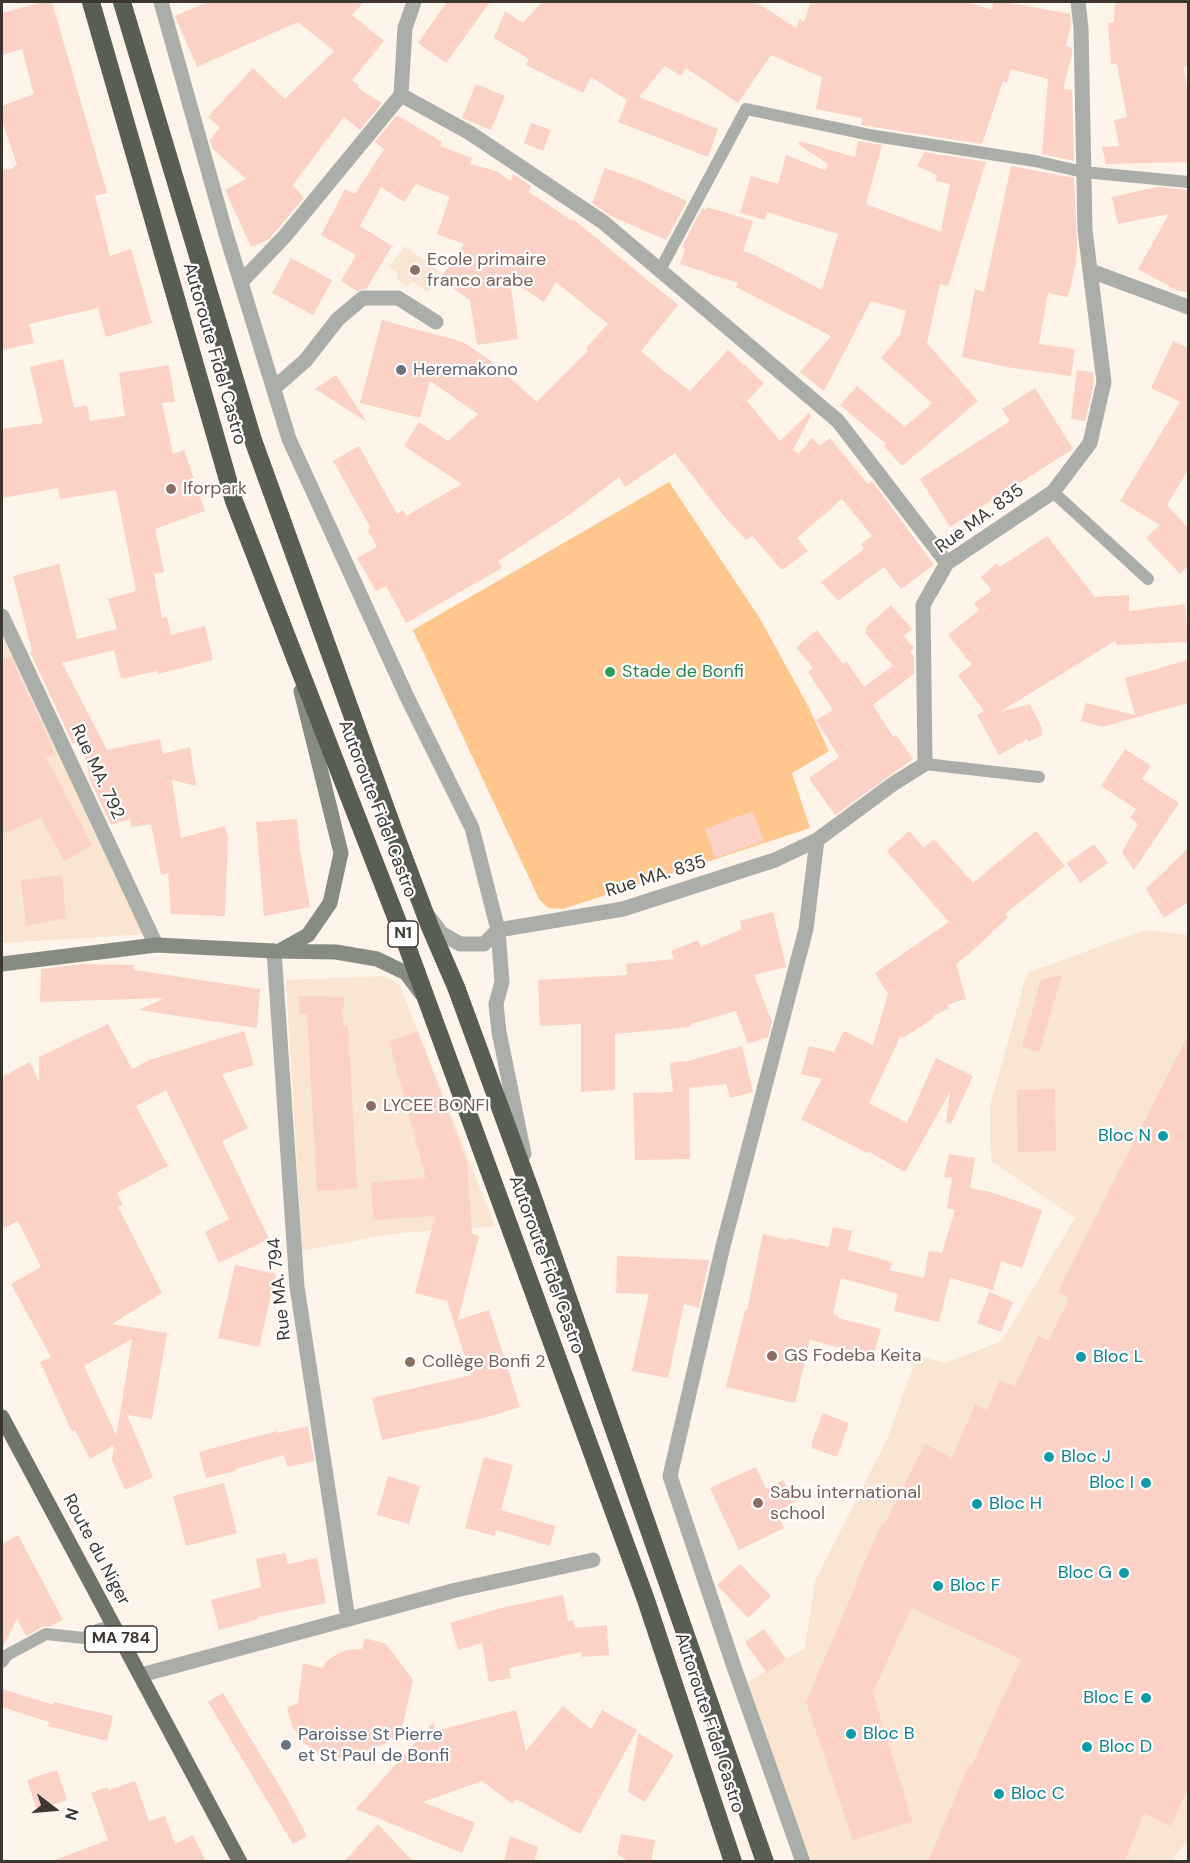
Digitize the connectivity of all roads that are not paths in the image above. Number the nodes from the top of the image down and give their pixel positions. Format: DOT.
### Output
graph roads {
  1 [pos="91,2"];
  2 [pos="122,2"];
  3 [pos="161,2"];
  4 [pos="414,2"];
  5 [pos="1078,2"];
  6 [pos="401,95"];
  7 [pos="1083,172"];
  8 [pos="1188,182"];
  9 [pos="660,270"];
  10 [pos="1091,271"];
  11 [pos="241,282"];
  12 [pos="1188,307"];
  13 [pos="436,322"];
  14 [pos="274,388"];
  15 [pos="1053,492"];
  16 [pos="947,563"];
  17 [pos="1148,579"];
  18 [pos="2,616"];
  19 [pos="287,637"];
  20 [pos="925,764"];
  21 [pos="1039,777"];
  22 [pos="817,840"];
  23 [pos="424,910"];
  24 [pos="498,930"];
  25 [pos="156,945"];
  26 [pos="276,951"];
  27 [pos="2,964"];
  28 [pos="427,1000"];
  29 [pos="531,1192"];
  30 [pos="3,1422"];
  31 [pos="593,1560"];
  32 [pos="348,1619"];
  33 [pos="114,1625"];
  34 [pos="2,1662"];
  35 [pos="141,1675"];
  36 [pos="240,1862"];
  37 [pos="733,1862"];
  38 [pos="765,1862"];
  39 [pos="803,1862"];
  1 -- 19 [label="highway, Autoroute Fidel Castro / N1"];
  2 -- 23 [label="highway, Autoroute Fidel Castro / N1"];
  3 -- 11 [label="street"];
  4 -- 6 [label="street"];
  5 -- 7 [label="street, Rue MA. 835"];
  6 -- 9 [label="street"];
  6 -- 11 [label="street"];
  7 -- 8 [label="lane"];
  7 -- 9 [label="lane"];
  7 -- 10 [label="street, Rue MA. 835"];
  9 -- 16 [label="street"];
  10 -- 12 [label="street"];
  10 -- 15 [label="street, Rue MA. 835"];
  11 -- 14 [label="street"];
  13 -- 14 [label="street"];
  14 -- 24 [label="street"];
  15 -- 16 [label="street, Rue MA. 835"];
  15 -- 17 [label="lane"];
  16 -- 20 [label="street, Rue MA. 835"];
  18 -- 25 [label="street, Rue MA. 792"];
  19 -- 26 [label="street"];
  19 -- 28 [label="highway, Autoroute Fidel Castro / N1"];
  20 -- 21 [label="lane"];
  20 -- 22 [label="street, Rue MA. 835"];
  22 -- 24 [label="street, Rue MA. 835"];
  22 -- 39 [label="street"];
  23 -- 24 [label="street"];
  23 -- 29 [label="highway, Autoroute Fidel Castro / N1"];
  24 -- 29 [label="street"];
  25 -- 26 [label="street"];
  25 -- 27 [label="street"];
  26 -- 28 [label="street"];
  26 -- 32 [label="street, Rue MA. 794"];
  28 -- 37 [label="highway, Autoroute Fidel Castro / N1"];
  29 -- 38 [label="highway, Autoroute Fidel Castro / N1"];
  30 -- 33 [label="main road, Route du Niger / MA 784"];
  31 -- 32 [label="street"];
  32 -- 35 [label="street"];
  33 -- 34 [label="lane"];
  33 -- 35 [label="main road, Route du Niger / MA 784"];
  35 -- 36 [label="main road, Route du Niger / MA 784"];
}
